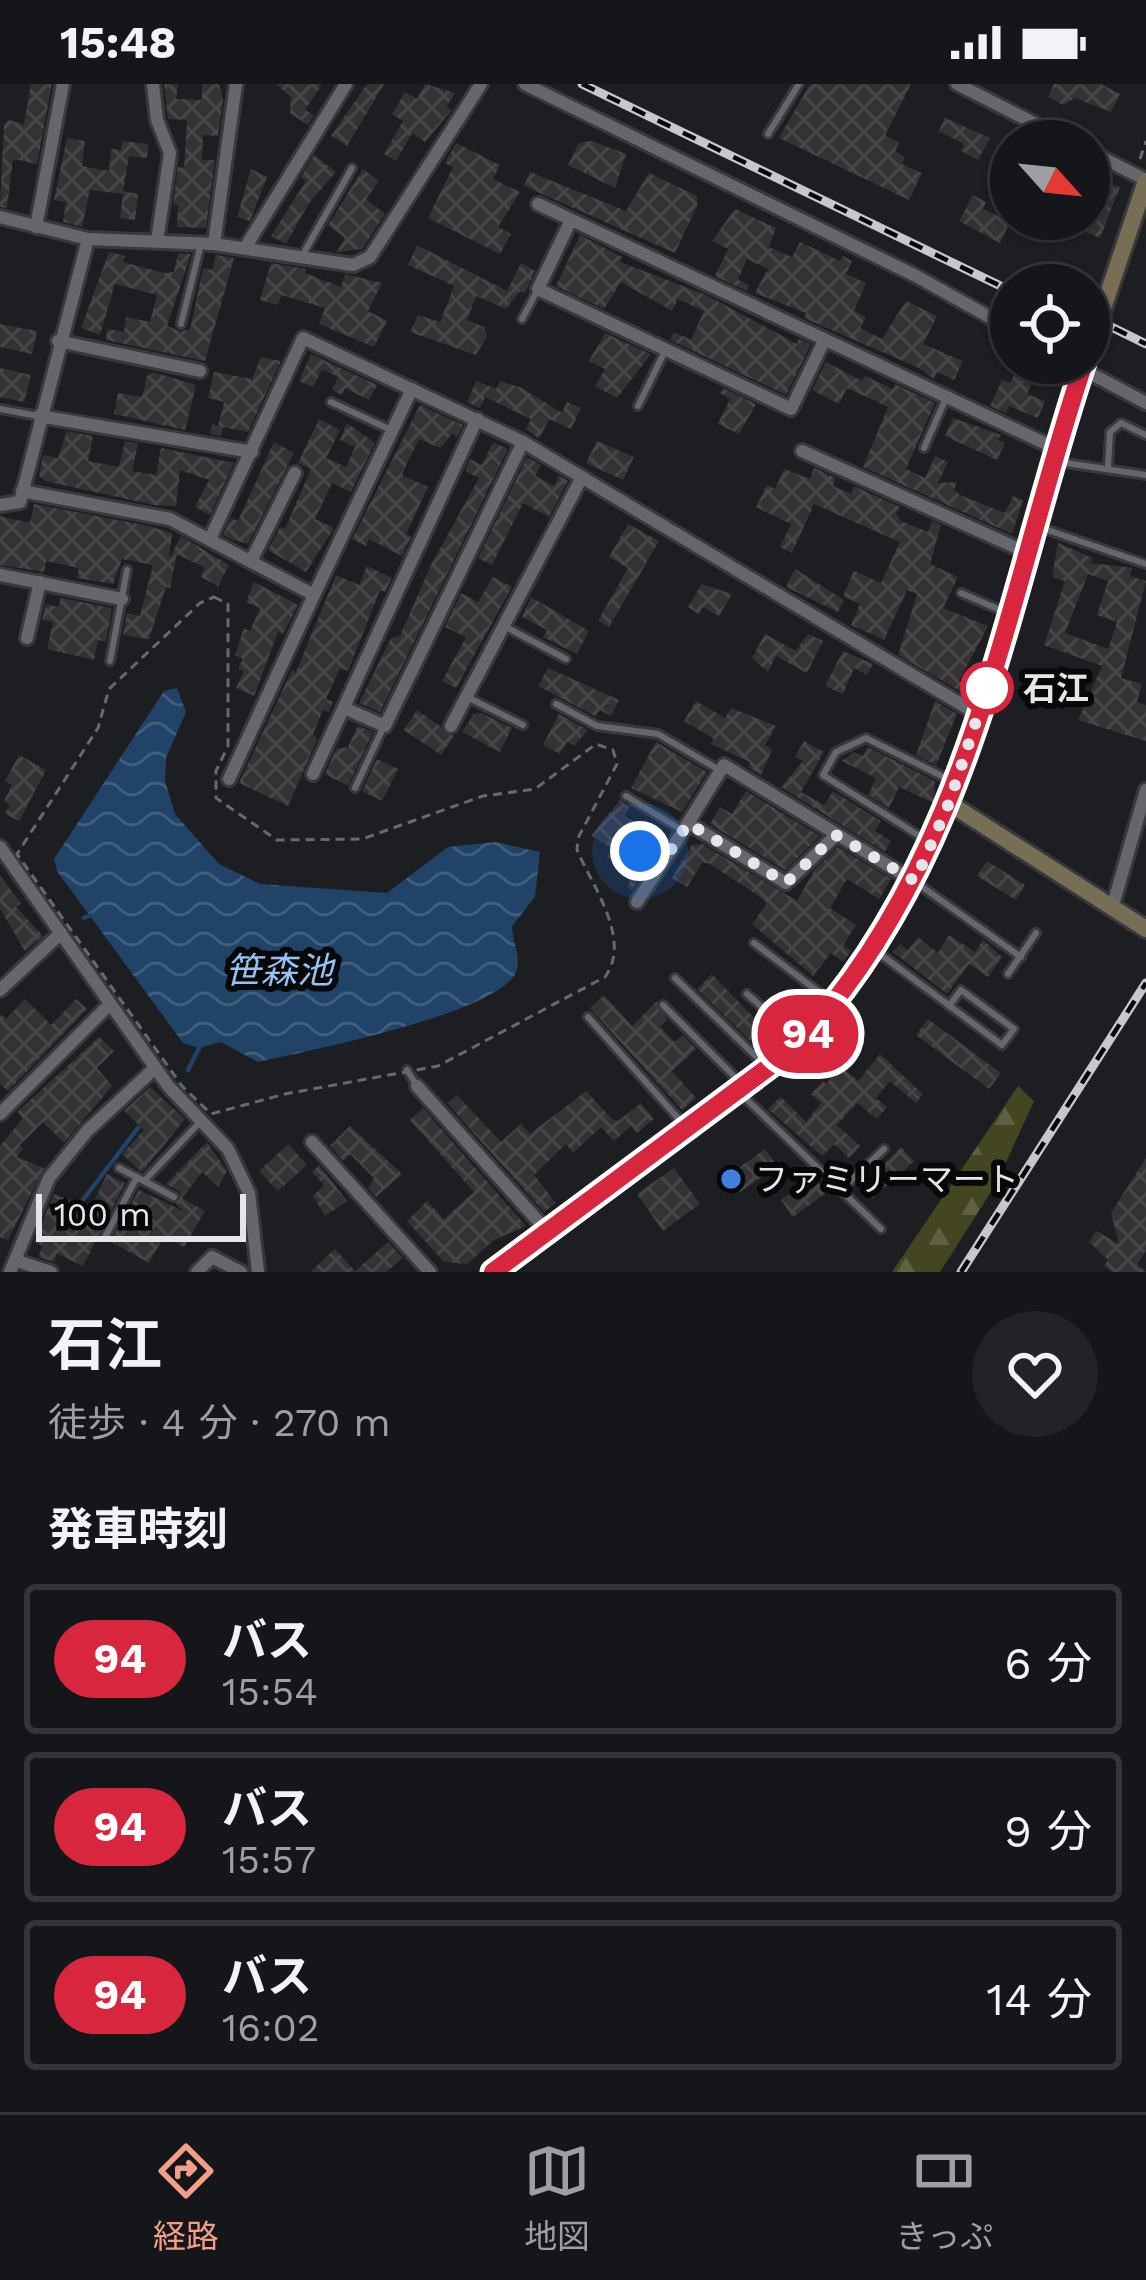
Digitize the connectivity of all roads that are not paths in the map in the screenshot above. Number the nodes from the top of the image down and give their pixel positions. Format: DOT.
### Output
graph roads {
  1 [pos="63,84"];
  2 [pos="153,84"];
  3 [pos="236,84"];
  4 [pos="346,84"];
  5 [pos="525,84"];
  6 [pos="799,84"];
  7 [pos="957,84"];
  8 [pos="477,85"];
  9 [pos="1028,120"];
  10 [pos="768,134"];
  11 [pos="1110,162"];
  12 [pos="352,168"];
  13 [pos="1146,181"];
  14 [pos="538,204"];
  15 [pos="0,217"];
  16 [pos="571,220"];
  17 [pos="36,227"];
  18 [pos="88,239"];
  19 [pos="157,242"];
  20 [pos="208,244"];
  21 [pos="245,248"];
  22 [pos="302,256"];
  23 [pos="1110,288"];
  24 [pos="538,289"];
  25 [pos="990,317"];
  26 [pos="522,320"];
  27 [pos="181,324"];
  28 [pos="58,341"];
  29 [pos="824,341"];
  30 [pos="666,347"];
  31 [pos="200,370"];
  32 [pos="1110,383"];
  33 [pos="1074,384"];
  34 [pos="412,388"];
  35 [pos="946,398"];
  36 [pos="332,402"];
  37 [pos="1146,403"];
  38 [pos="638,406"];
  39 [pos="0,409"];
  40 [pos="40,416"];
  41 [pos="477,419"];
  42 [pos="392,430"];
  43 [pos="1146,435"];
  44 [pos="523,442"];
  45 [pos="924,448"];
  46 [pos="802,451"];
  47 [pos="252,452"];
  48 [pos="1057,456"];
  49 [pos="1108,467"];
  50 [pos="295,473"];
  51 [pos="1146,475"];
  52 [pos="582,477"];
  53 [pos="22,491"];
  54 [pos="0,505"];
  55 [pos="1036,526"];
  56 [pos="210,539"];
  57 [pos="1028,553"];
  58 [pos="251,561"];
  59 [pos="1146,564"];
  60 [pos="127,570"];
  61 [pos="0,574"];
  62 [pos="40,582"];
  63 [pos="961,593"];
  64 [pos="314,595"];
  65 [pos="122,599"];
  66 [pos="1010,614"];
  67 [pos="503,626"];
  68 [pos="28,638"];
  69 [pos="566,659"];
  70 [pos="110,661"];
  71 [pos="466,697"];
  72 [pos="556,704"];
  73 [pos="344,708"];
  74 [pos="979,716"];
  75 [pos="523,725"];
  76 [pos="385,726"];
  77 [pos="451,726"];
  78 [pos="721,771"];
  79 [pos="313,774"];
  80 [pos="230,779"];
  81 [pos="956,783"];
  82 [pos="355,788"];
  83 [pos="1146,790"];
  84 [pos="626,796"];
  85 [pos="949,803"];
  86 [pos="686,827"];
  87 [pos="836,835"];
  88 [pos="619,838"];
  89 [pos="932,844"];
  90 [pos="1,852"];
  91 [pos="662,864"];
  92 [pos="915,881"];
  93 [pos="638,902"];
  94 [pos="1113,905"];
  95 [pos="1146,928"];
  96 [pos="1036,932"];
  97 [pos="61,933"];
  98 [pos="754,943"];
  99 [pos="876,951"];
  100 [pos="1021,957"];
  101 [pos="1008,974"];
  102 [pos="675,978"];
  103 [pos="0,990"];
  104 [pos="747,994"];
  105 [pos="109,1005"];
  106 [pos="663,1005"];
  107 [pos="836,1005"];
  108 [pos="950,1006"];
  109 [pos="588,1017"];
  110 [pos="801,1041"];
  111 [pos="155,1068"];
  112 [pos="769,1069"];
  113 [pos="407,1070"];
  114 [pos="416,1086"];
  115 [pos="742,1090"];
  116 [pos="0,1114"];
  117 [pos="202,1119"];
  118 [pos="688,1129"];
  119 [pos="312,1142"];
  120 [pos="884,1149"];
  121 [pos="119,1168"];
  122 [pos="141,1179"];
  123 [pos="841,1190"];
  124 [pos="174,1197"];
  125 [pos="881,1229"];
  126 [pos="547,1231"];
  127 [pos="106,1235"];
  128 [pos="14,1266"];
  129 [pos="497,1271"];
  130 [pos="51,1272"];
  131 [pos="197,1272"];
  132 [pos="241,1272"];
  133 [pos="258,1272"];
  134 [pos="430,1272"];
  1 -- 17 [label="street"];
  2 -- 19 [label="street"];
  3 -- 20 [label="street"];
  4 -- 21 [label="street"];
  5 -- 25 [label="street"];
  6 -- 10 [label="lane"];
  7 -- 9 [label="street"];
  8 -- 22 [label="street"];
  11 -- 13 [label="street"];
  12 -- 22 [label="lane"];
  13 -- 23 [label="main road"];
  14 -- 16 [label="street"];
  15 -- 17 [label="street"];
  16 -- 24 [label="street"];
  16 -- 29 [label="street"];
  17 -- 18 [label="street"];
  18 -- 19 [label="street"];
  18 -- 28 [label="street"];
  19 -- 20 [label="street"];
  20 -- 21 [label="street"];
  20 -- 27 [label="lane"];
  21 -- 22 [label="street"];
  24 -- 26 [label="lane"];
  24 -- 30 [label="street"];
  28 -- 31 [label="street"];
  28 -- 40 [label="street"];
  29 -- 30 [label="street"];
  29 -- 35 [label="street"];
  30 -- 38 [label="lane"];
  32 -- 37 [label="street"];
  33 -- 48 [label="main road"];
  34 -- 41 [label="street"];
  34 -- 42 [label="street"];
  34 -- 47 [label="street"];
  35 -- 45 [label="lane"];
  35 -- 48 [label="street"];
  36 -- 42 [label="lane"];
  39 -- 40 [label="lane"];
  40 -- 47 [label="street"];
  40 -- 53 [label="street"];
  41 -- 44 [label="street"];
  41 -- 73 [label="street"];
  42 -- 64 [label="street"];
  43 -- 49 [label="lane"];
  44 -- 52 [label="street"];
  44 -- 76 [label="street"];
  46 -- 57 [label="street"];
  47 -- 56 [label="street"];
  48 -- 49 [label="lane"];
  48 -- 55 [label="main road"];
  49 -- 51 [label="lane"];
  50 -- 58 [label="street"];
  52 -- 67 [label="street"];
  52 -- 74 [label="street"];
  53 -- 54 [label="street"];
  53 -- 56 [label="street"];
  55 -- 57 [label="main road"];
  55 -- 59 [label="lane"];
  56 -- 58 [label="street"];
  57 -- 66 [label="main road"];
  58 -- 64 [label="street"];
  60 -- 65 [label="lane"];
  61 -- 62 [label="street"];
  62 -- 65 [label="street"];
  62 -- 68 [label="street"];
  63 -- 66 [label="lane"];
  64 -- 80 [label="street"];
  65 -- 70 [label="lane"];
  66 -- 74 [label="main road"];
  67 -- 69 [label="lane"];
  67 -- 71 [label="street"];
  71 -- 75 [label="lane"];
  71 -- 77 [label="street"];
  72 -- 78 [label="lane"];
  73 -- 76 [label="street"];
  73 -- 79 [label="street"];
  74 -- 81 [label="main road"];
  76 -- 82 [label="lane"];
  78 -- 86 [label="street"];
  78 -- 87 [label="street"];
  81 -- 85 [label="main road"];
  81 -- 89 [label="lane"];
  83 -- 94 [label="street"];
  84 -- 86 [label="lane"];
  85 -- 89 [label="main road"];
  85 -- 94 [label="main road"];
  86 -- 87 [label="street"];
  86 -- 91 [label="street"];
  87 -- 92 [label="street"];
  88 -- 91 [label="lane"];
  89 -- 92 [label="main road"];
  90 -- 97 [label="street"];
  91 -- 93 [label="street"];
  92 -- 99 [label="main road"];
  92 -- 100 [label="lane"];
  94 -- 95 [label="main road"];
  96 -- 100 [label="lane"];
  97 -- 103 [label="street"];
  97 -- 105 [label="street"];
  98 -- 107 [label="lane"];
  99 -- 107 [label="main road"];
  99 -- 108 [label="lane"];
  100 -- 101 [label="lane"];
  102 -- 112 [label="lane"];
  104 -- 110 [label="lane"];
  105 -- 111 [label="street"];
  105 -- 116 [label="street"];
  106 -- 115 [label="lane"];
  107 -- 110 [label="main road"];
  108 -- 108 [label="lane"];
  109 -- 118 [label="lane"];
  110 -- 112 [label="main road"];
  111 -- 117 [label="street"];
  111 -- 128 [label="street"];
  112 -- 115 [label="main road"];
  113 -- 114 [label="lane"];
  114 -- 126 [label="street"];
  115 -- 118 [label="main road"];
  115 -- 123 [label="lane"];
  117 -- 122 [label="lane"];
  117 -- 133 [label="street"];
  118 -- 126 [label="main road"];
  119 -- 134 [label="street"];
  120 -- 123 [label="lane"];
  121 -- 122 [label="lane"];
  122 -- 124 [label="lane"];
  122 -- 127 [label="lane"];
  123 -- 125 [label="lane"];
  126 -- 129 [label="main road"];
  128 -- 130 [label="street"];
  131 -- 132 [label="street"];
}
